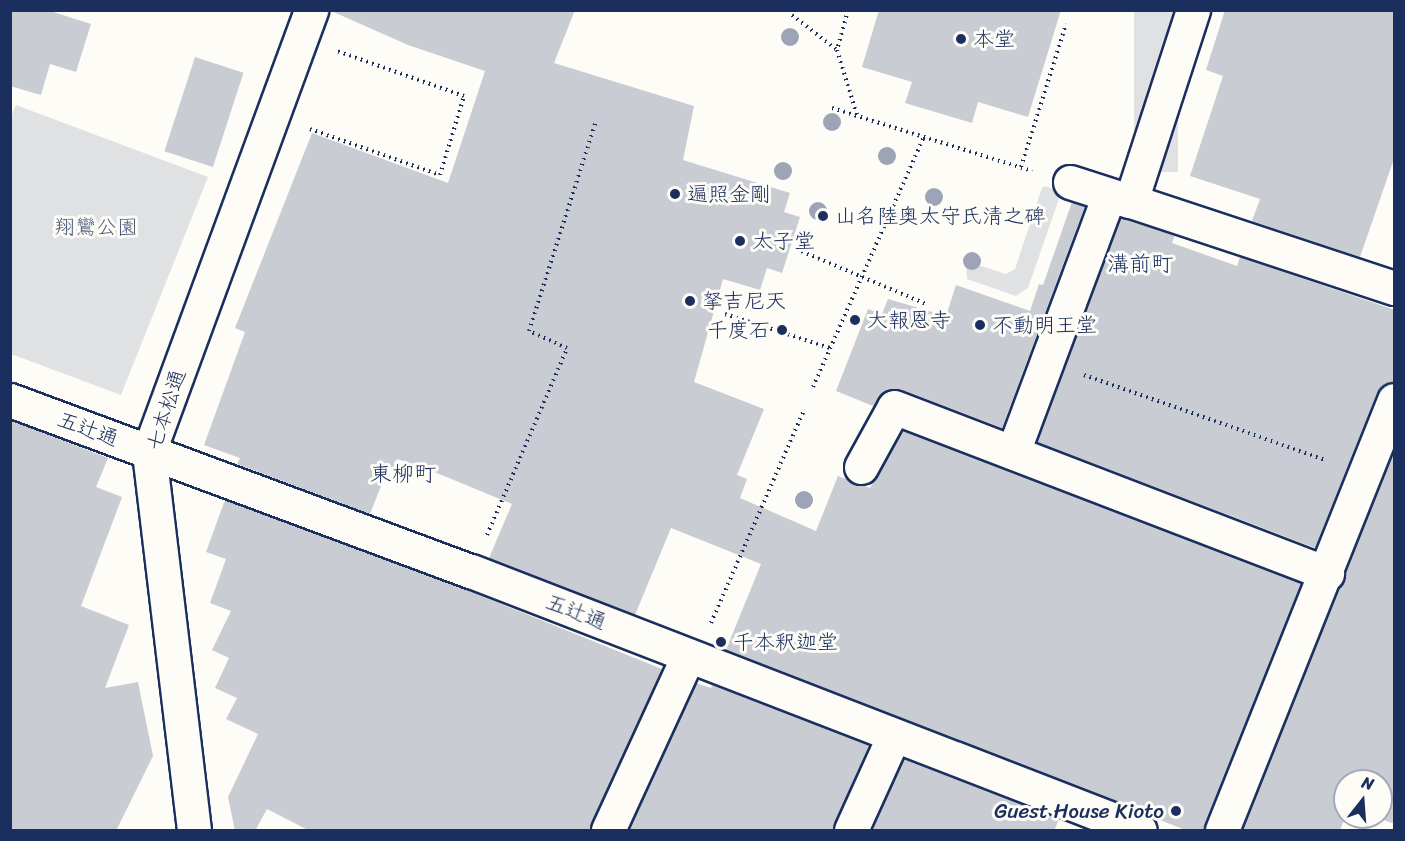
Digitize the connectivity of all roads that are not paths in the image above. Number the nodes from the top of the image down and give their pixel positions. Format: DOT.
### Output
graph roads {
  1 [pos="1192,10"];
  2 [pos="306,24"];
  3 [pos="1070,182"];
  4 [pos="1126,191"];
  5 [pos="1395,288"];
  6 [pos="10,400"];
  7 [pos="1395,400"];
  8 [pos="149,451"];
  9 [pos="1013,452"];
  10 [pos="861,467"];
  11 [pos="1327,573"];
  12 [pos="692,658"];
  13 [pos="894,735"];
  14 [pos="1106,825"];
  15 [pos="194,831"];
  16 [pos="608,831"];
  17 [pos="851,831"];
  18 [pos="1140,831"];
  19 [pos="1222,831"];
  1 -- 4 [label="street"];
  2 -- 8 [label="street, 七本松通"];
  3 -- 4 [label="street"];
  4 -- 5 [label="street"];
  4 -- 9 [label="street"];
  6 -- 8 [label="street, 五辻通"];
  7 -- 11 [label="street"];
  8 -- 12 [label="street, 五辻通"];
  8 -- 15 [label="street, 七本松通"];
  9 -- 10 [label="street"];
  9 -- 11 [label="street"];
  11 -- 19 [label="street"];
  12 -- 13 [label="street, 五辻通"];
  12 -- 16 [label="street"];
  13 -- 14 [label="street, 五辻通"];
  13 -- 17 [label="street"];
  14 -- 18 [label="street, 五辻通"];
}
